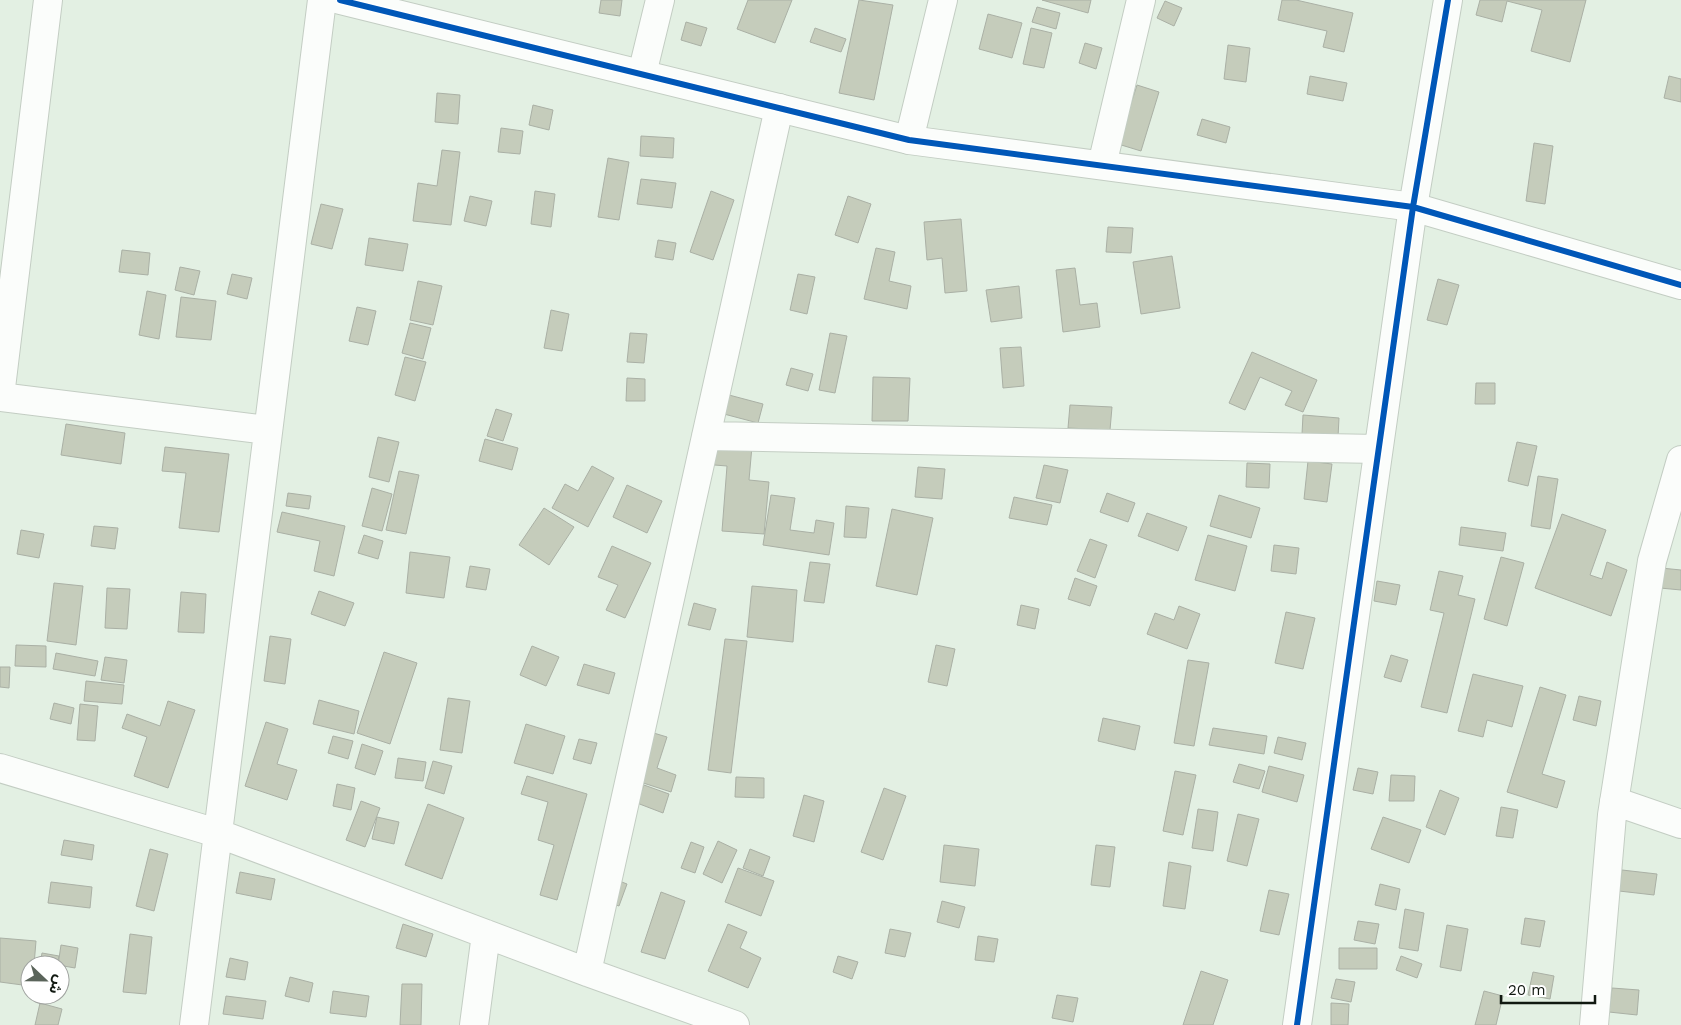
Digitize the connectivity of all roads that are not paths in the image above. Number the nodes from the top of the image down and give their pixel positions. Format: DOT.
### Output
graph roads {
  1 [pos="48,0"];
  2 [pos="322,0"];
  3 [pos="340,0"];
  4 [pos="660,0"];
  5 [pos="943,0"];
  6 [pos="1141,0"];
  7 [pos="1448,0"];
  8 [pos="376,4"];
  9 [pos="642,74"];
  10 [pos="779,108"];
  11 [pos="909,140"];
  12 [pos="1102,165"];
  13 [pos="1413,207"];
  14 [pos="1681,285"];
  15 [pos="0,397"];
  16 [pos="268,430"];
  17 [pos="706,436"];
  18 [pos="1378,449"];
  19 [pos="1681,460"];
  20 [pos="0,768"];
  21 [pos="1614,801"];
  22 [pos="1681,824"];
  23 [pos="217,833"];
  24 [pos="486,934"];
  25 [pos="587,972"];
  26 [pos="194,1025"];
  27 [pos="474,1025"];
  28 [pos="735,1025"];
  29 [pos="1297,1025"];
  30 [pos="1594,1025"];
  1 -- 15 [label="street"];
  2 -- 16 [label="street"];
  3 -- 8 [label="street"];
  4 -- 9 [label="street"];
  5 -- 11 [label="street"];
  6 -- 12 [label="street"];
  7 -- 13 [label="street"];
  8 -- 9 [label="street"];
  9 -- 10 [label="street"];
  10 -- 11 [label="street"];
  10 -- 17 [label="street"];
  11 -- 12 [label="street"];
  12 -- 13 [label="street"];
  13 -- 14 [label="street"];
  13 -- 18 [label="street"];
  15 -- 16 [label="street"];
  16 -- 23 [label="street"];
  17 -- 18 [label="street"];
  17 -- 25 [label="street"];
  18 -- 29 [label="street"];
  19 -- 21 [label="street"];
  20 -- 23 [label="street"];
  21 -- 22 [label="street"];
  21 -- 30 [label="street"];
  23 -- 24 [label="street"];
  23 -- 26 [label="street"];
  24 -- 25 [label="street"];
  24 -- 27 [label="street"];
  25 -- 28 [label="street"];
}
